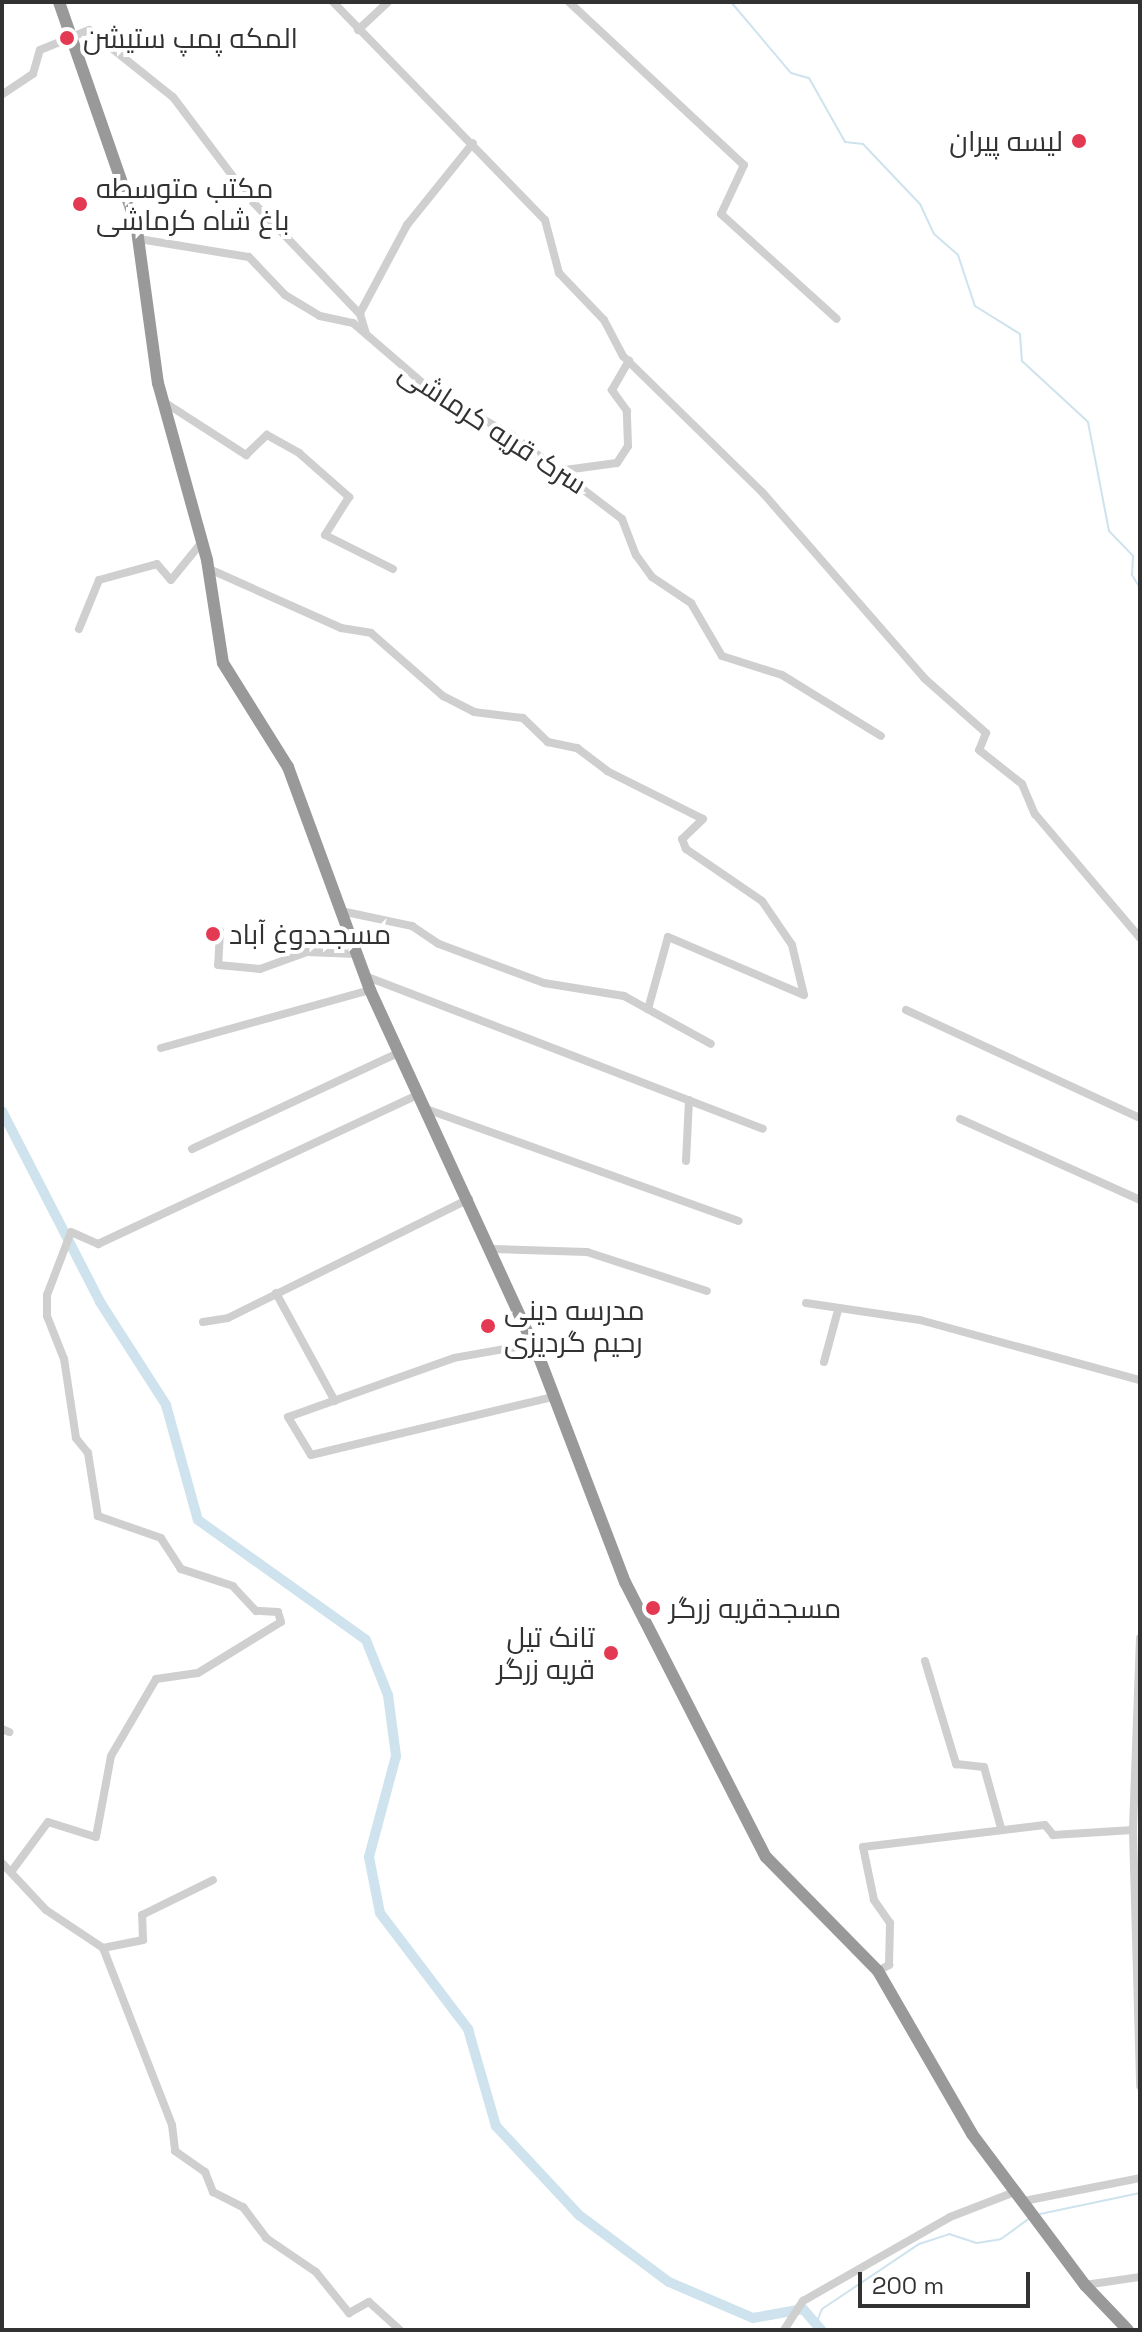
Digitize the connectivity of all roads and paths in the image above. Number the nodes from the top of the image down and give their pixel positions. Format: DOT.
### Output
graph roads {
  1 [pos="59,2"];
  2 [pos="333,2"];
  3 [pos="388,2"];
  4 [pos="569,2"];
  5 [pos="358,30"];
  6 [pos="73,32"];
  7 [pos="3,94"];
  8 [pos="473,143"];
  9 [pos="139,239"];
  10 [pos="360,314"];
  11 [pos="837,319"];
  12 [pos="366,335"];
  13 [pos="629,361"];
  14 [pos="163,402"];
  15 [pos="565,470"];
  16 [pos="202,542"];
  17 [pos="207,568"];
  18 [pos="393,569"];
  19 [pos="79,629"];
  20 [pos="881,736"];
  21 [pos="341,911"];
  22 [pos="220,931"];
  23 [pos="1140,938"];
  24 [pos="356,954"];
  25 [pos="365,976"];
  26 [pos="370,990"];
  27 [pos="648,1009"];
  28 [pos="906,1010"];
  29 [pos="711,1044"];
  30 [pos="161,1048"];
  31 [pos="400,1052"];
  32 [pos="420,1094"];
  33 [pos="689,1100"];
  34 [pos="426,1109"];
  35 [pos="1140,1118"];
  36 [pos="960,1119"];
  37 [pos="763,1129"];
  38 [pos="192,1149"];
  39 [pos="686,1161"];
  40 [pos="469,1198"];
  41 [pos="1140,1200"];
  42 [pos="739,1221"];
  43 [pos="492,1249"];
  44 [pos="707,1291"];
  45 [pos="276,1292"];
  46 [pos="806,1303"];
  47 [pos="838,1310"];
  48 [pos="203,1322"];
  49 [pos="533,1344"];
  50 [pos="824,1362"];
  51 [pos="1140,1380"];
  52 [pos="552,1397"];
  53 [pos="335,1401"];
  54 [pos="1140,1638"];
  55 [pos="925,1661"];
  56 [pos="1137,1790"];
  57 [pos="1001,1828"];
  58 [pos="1133,1830"];
  59 [pos="2,1863"];
  60 [pos="11,1872"];
  61 [pos="213,1880"];
  62 [pos="103,1948"];
  63 [pos="878,1971"];
  64 [pos="1140,2086"];
  65 [pos="1140,2178"];
  66 [pos="1021,2196"];
  67 [pos="1140,2277"];
  68 [pos="1085,2285"];
  69 [pos="400,2330"];
  70 [pos="784,2330"];
  71 [pos="1128,2330"];
  1 -- 6 [label="highway"];
  2 -- 5 [label="street"];
  3 -- 5 [label="street"];
  4 -- 11 [label="street"];
  5 -- 8 [label="street"];
  6 -- 7 [label="street"];
  6 -- 9 [label="highway"];
  6 -- 10 [label="street"];
  8 -- 10 [label="street"];
  8 -- 13 [label="street"];
  9 -- 12 [label="street, سرک قریه کرماشی"];
  9 -- 14 [label="highway"];
  10 -- 12 [label="street"];
  12 -- 15 [label="street, سرک قریه کرماشی"];
  13 -- 15 [label="street"];
  13 -- 23 [label="street"];
  14 -- 16 [label="highway"];
  14 -- 18 [label="street"];
  15 -- 20 [label="street, سرک قریه کرماشی"];
  16 -- 17 [label="highway"];
  16 -- 19 [label="street"];
  17 -- 21 [label="highway"];
  17 -- 27 [label="street"];
  21 -- 24 [label="highway"];
  21 -- 27 [label="street"];
  22 -- 24 [label="street"];
  24 -- 25 [label="highway"];
  25 -- 26 [label="highway"];
  25 -- 33 [label="street"];
  26 -- 30 [label="street"];
  26 -- 31 [label="highway"];
  27 -- 29 [label="street"];
  28 -- 35 [label="street"];
  31 -- 32 [label="highway"];
  31 -- 38 [label="street"];
  32 -- 34 [label="highway"];
  32 -- 60 [label="street"];
  33 -- 37 [label="street"];
  33 -- 39 [label="street"];
  34 -- 40 [label="highway"];
  34 -- 42 [label="street"];
  36 -- 41 [label="street"];
  40 -- 43 [label="highway"];
  40 -- 45 [label="street"];
  43 -- 44 [label="street"];
  43 -- 49 [label="highway"];
  45 -- 48 [label="street"];
  45 -- 53 [label="street"];
  46 -- 47 [label="street"];
  47 -- 50 [label="street"];
  47 -- 51 [label="street"];
  49 -- 52 [label="highway"];
  49 -- 53 [label="street"];
  52 -- 53 [label="street"];
  52 -- 63 [label="highway"];
  54 -- 56 [label="street"];
  55 -- 57 [label="street"];
  56 -- 58 [label="street"];
  57 -- 58 [label="street"];
  57 -- 63 [label="street"];
  58 -- 64 [label="street"];
  59 -- 60 [label="street"];
  60 -- 62 [label="street"];
  61 -- 62 [label="street"];
  62 -- 69 [label="street"];
  63 -- 66 [label="highway"];
  65 -- 66 [label="street"];
  66 -- 68 [label="highway"];
  66 -- 70 [label="street"];
  67 -- 68 [label="street"];
  68 -- 71 [label="highway"];
}
